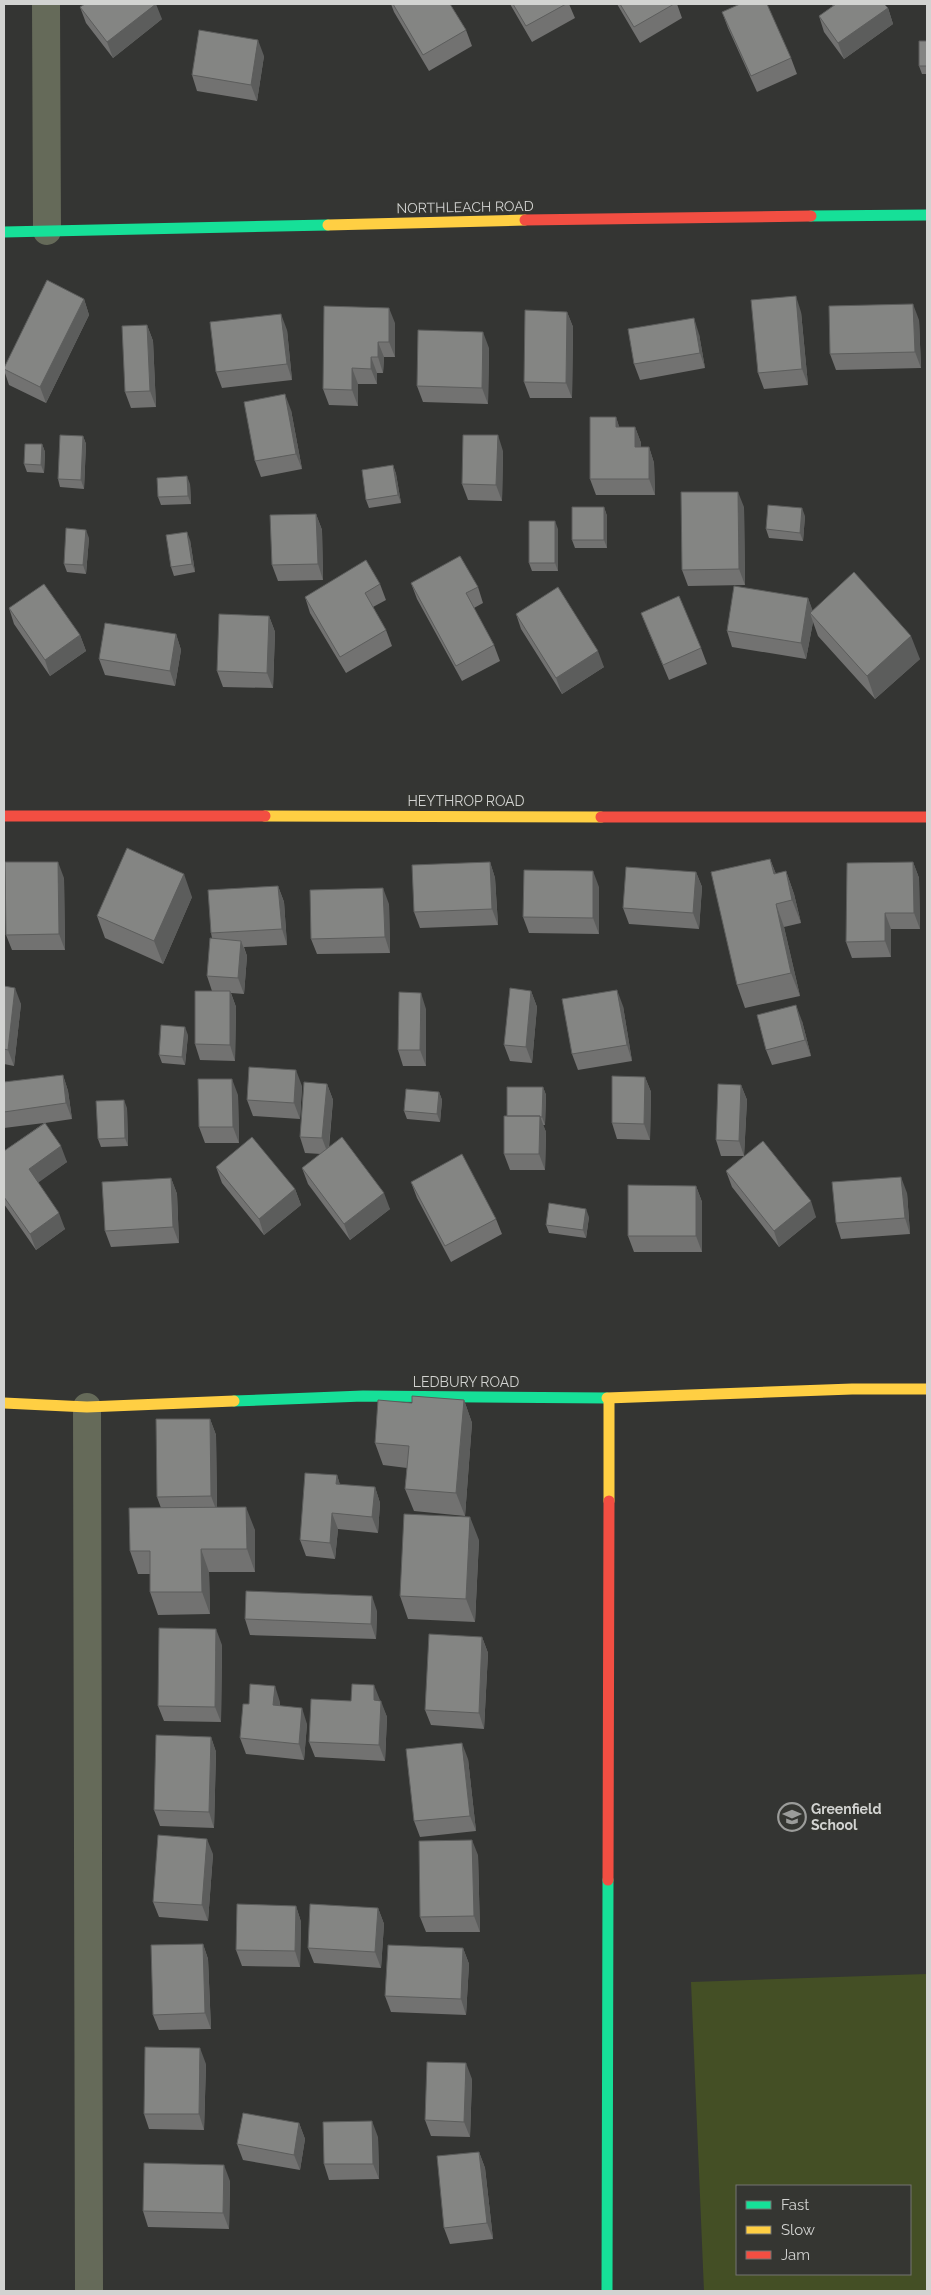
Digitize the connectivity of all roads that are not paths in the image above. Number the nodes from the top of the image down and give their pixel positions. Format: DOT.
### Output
graph roads {
  1 [pos="46,4"];
  2 [pos="927,215"];
  3 [pos="47,231"];
  4 [pos="4,232"];
  5 [pos="4,816"];
  6 [pos="927,817"];
  7 [pos="927,1388"];
  8 [pos="609,1398"];
  9 [pos="4,1403"];
  10 [pos="87,1407"];
  11 [pos="89,2291"];
  12 [pos="607,2291"];
  1 -- 3 [label="street"];
  2 -- 3 [label="street, NORTHLEACH ROAD"];
  3 -- 4 [label="street, NORTHLEACH ROAD"];
  5 -- 6 [label="street, HEYTHROP ROAD"];
  7 -- 8 [label="street, LEDBURY ROAD"];
  8 -- 10 [label="street, LEDBURY ROAD"];
  8 -- 12 [label="street"];
  9 -- 10 [label="street, LEDBURY ROAD"];
  10 -- 11 [label="street"];
}
